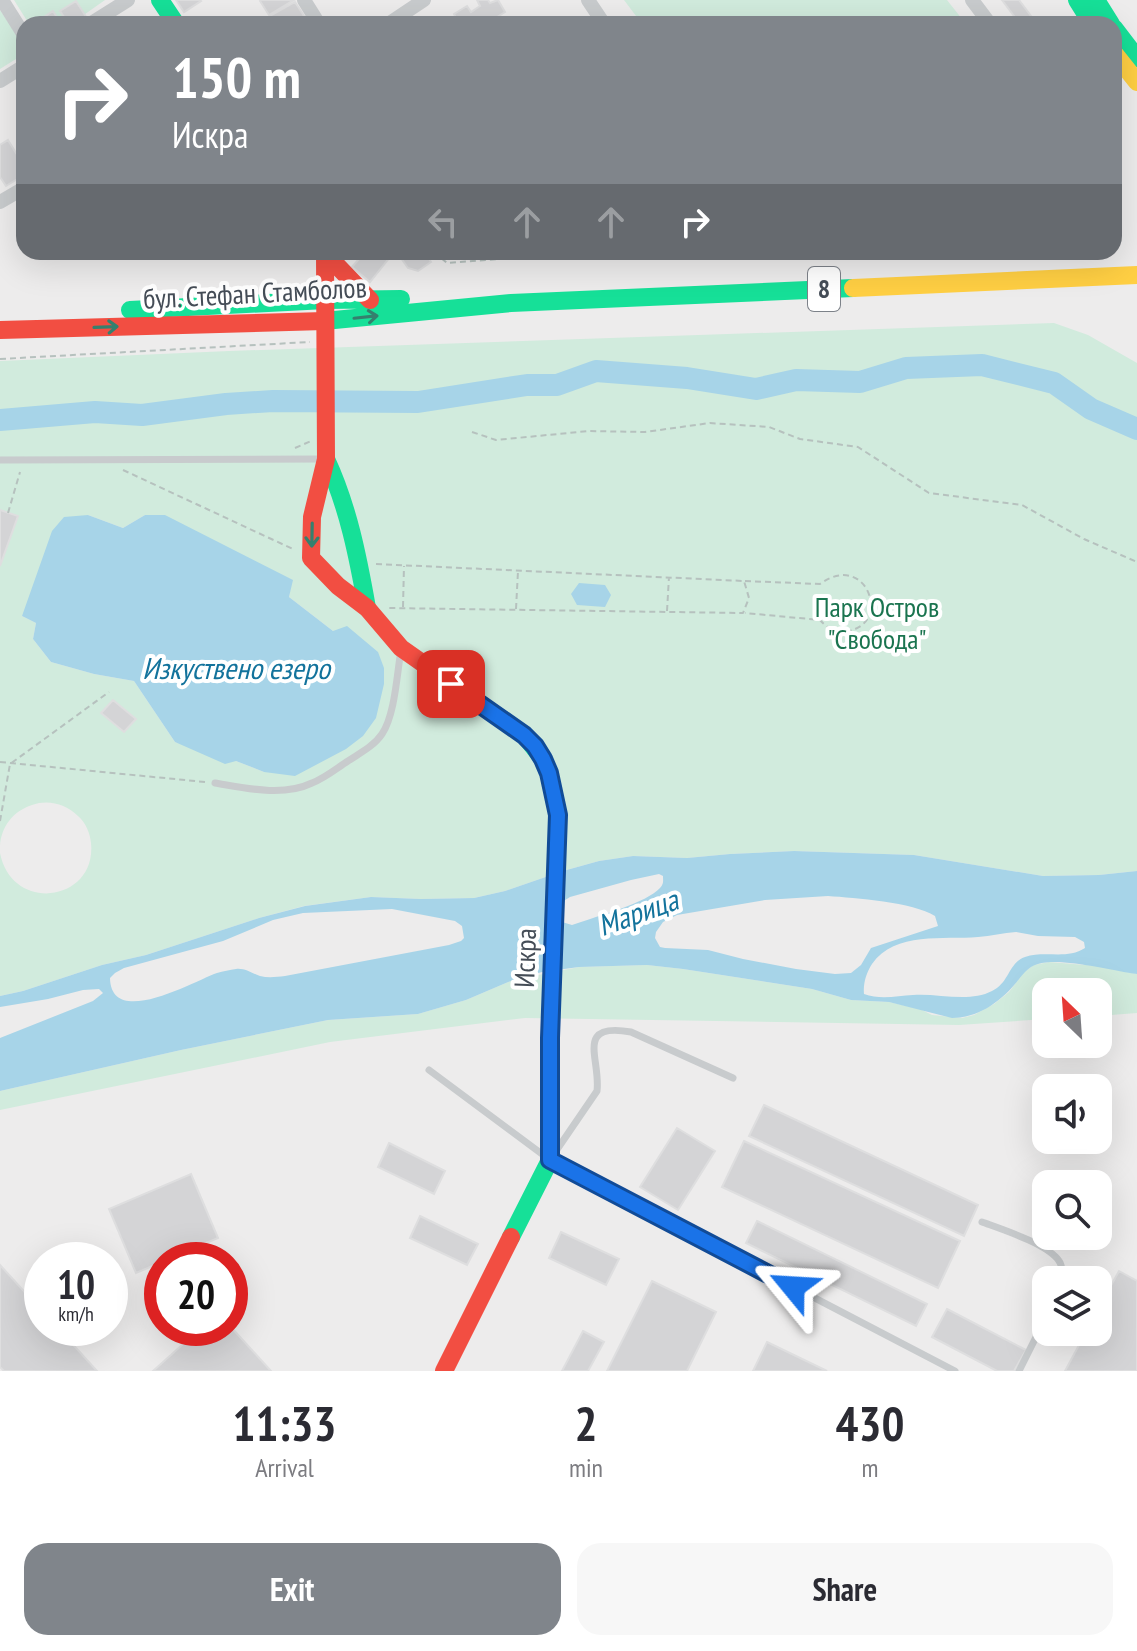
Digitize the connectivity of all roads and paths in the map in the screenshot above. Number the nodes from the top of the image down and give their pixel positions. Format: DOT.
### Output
graph roads {
  1 [pos="2,0"];
  2 [pos="128,0"];
  3 [pos="424,0"];
  4 [pos="103,16"];
  5 [pos="400,16"];
  6 [pos="16,22"];
  7 [pos="1122,39"];
  8 [pos="1137,58"];
  9 [pos="1122,63"];
  10 [pos="1137,82"];
  11 [pos="325,260"];
  12 [pos="332,260"];
  13 [pos="443,260"];
  14 [pos="485,260"];
  15 [pos="1137,275"];
  16 [pos="326,300"];
  17 [pos="370,300"];
  18 [pos="511,303"];
  19 [pos="0,317"];
  20 [pos="327,321"];
  21 [pos="0,330"];
  22 [pos="327,341"];
  23 [pos="0,359"];
  24 [pos="472,432"];
  25 [pos="327,435"];
  26 [pos="272,458"];
  27 [pos="24,459"];
  28 [pos="326,459"];
  29 [pos="0,460"];
  30 [pos="125,471"];
  31 [pos="8,513"];
  32 [pos="311,558"];
  33 [pos="1137,562"];
  34 [pos="359,564"];
  35 [pos="404,566"];
  36 [pos="518,571"];
  37 [pos="669,577"];
  38 [pos="744,581"];
  39 [pos="367,608"];
  40 [pos="403,608"];
  41 [pos="516,610"];
  42 [pos="667,612"];
  43 [pos="743,613"];
  44 [pos="401,648"];
  45 [pos="109,692"];
  46 [pos="0,762"];
  47 [pos="10,764"];
  48 [pos="215,783"];
  49 [pos="0,821"];
  50 [pos="429,1070"];
  51 [pos="733,1078"];
  52 [pos="550,1160"];
  53 [pos="982,1222"];
  54 [pos="1061,1266"];
  55 [pos="1032,1345"];
  56 [pos="444,1371"];
  57 [pos="955,1371"];
  58 [pos="1019,1371"];
  1 -- 6 [label="street"];
  2 -- 4 [label="street"];
  3 -- 5 [label="street"];
  7 -- 8 [label="main road"];
  9 -- 10 [label="main road"];
  11 -- 16 [label="main road"];
  12 -- 17 [label="main road"];
  13 -- 14 [label="path"];
  15 -- 18 [label="main road, бул. Стефан Стамболов / 8"];
  16 -- 17 [label="main road, бул. Стефан Стамболов / 8"];
  16 -- 19 [label="main road, бул. Стефан Стамболов / 8"];
  16 -- 20 [label="main road"];
  17 -- 18 [label="main road, бул. Стефан Стамболов / 8"];
  20 -- 18 [label="main road, бул. Стефан Стамболов / 8, one-way"];
  21 -- 20 [label="main road, бул. Стефан Стамболов / 8, one-way"];
  20 -- 22 [label="main road"];
  22 -- 23 [label="path"];
  22 -- 25 [label="main road"];
  24 -- 33 [label="path"];
  25 -- 26 [label="path"];
  25 -- 28 [label="main road"];
  26 -- 27 [label="lane"];
  26 -- 28 [label="lane"];
  27 -- 29 [label="lane"];
  27 -- 31 [label="path"];
  28 -- 32 [label="main road, one-way"];
  28 -- 34 [label="main road"];
  30 -- 32 [label="path"];
  32 -- 39 [label="main road, Искра"];
  34 -- 35 [label="path"];
  34 -- 39 [label="main road"];
  35 -- 36 [label="path"];
  35 -- 40 [label="path"];
  36 -- 37 [label="path"];
  36 -- 41 [label="path"];
  37 -- 38 [label="path"];
  37 -- 42 [label="path"];
  38 -- 43 [label="path"];
  38 -- 43 [label="path"];
  39 -- 40 [label="path"];
  39 -- 44 [label="main road, Искра"];
  40 -- 41 [label="path"];
  41 -- 42 [label="path"];
  42 -- 43 [label="path"];
  44 -- 48 [label="lane"];
  44 -- 52 [label="main road, Искра"];
  45 -- 47 [label="path"];
  46 -- 47 [label="path"];
  47 -- 48 [label="path"];
  47 -- 49 [label="path"];
  50 -- 52 [label="lane"];
  51 -- 52 [label="lane"];
  52 -- 56 [label="main road, Искра"];
  52 -- 57 [label="lane"];
  53 -- 54 [label="lane"];
  55 -- 58 [label="lane"];
}
